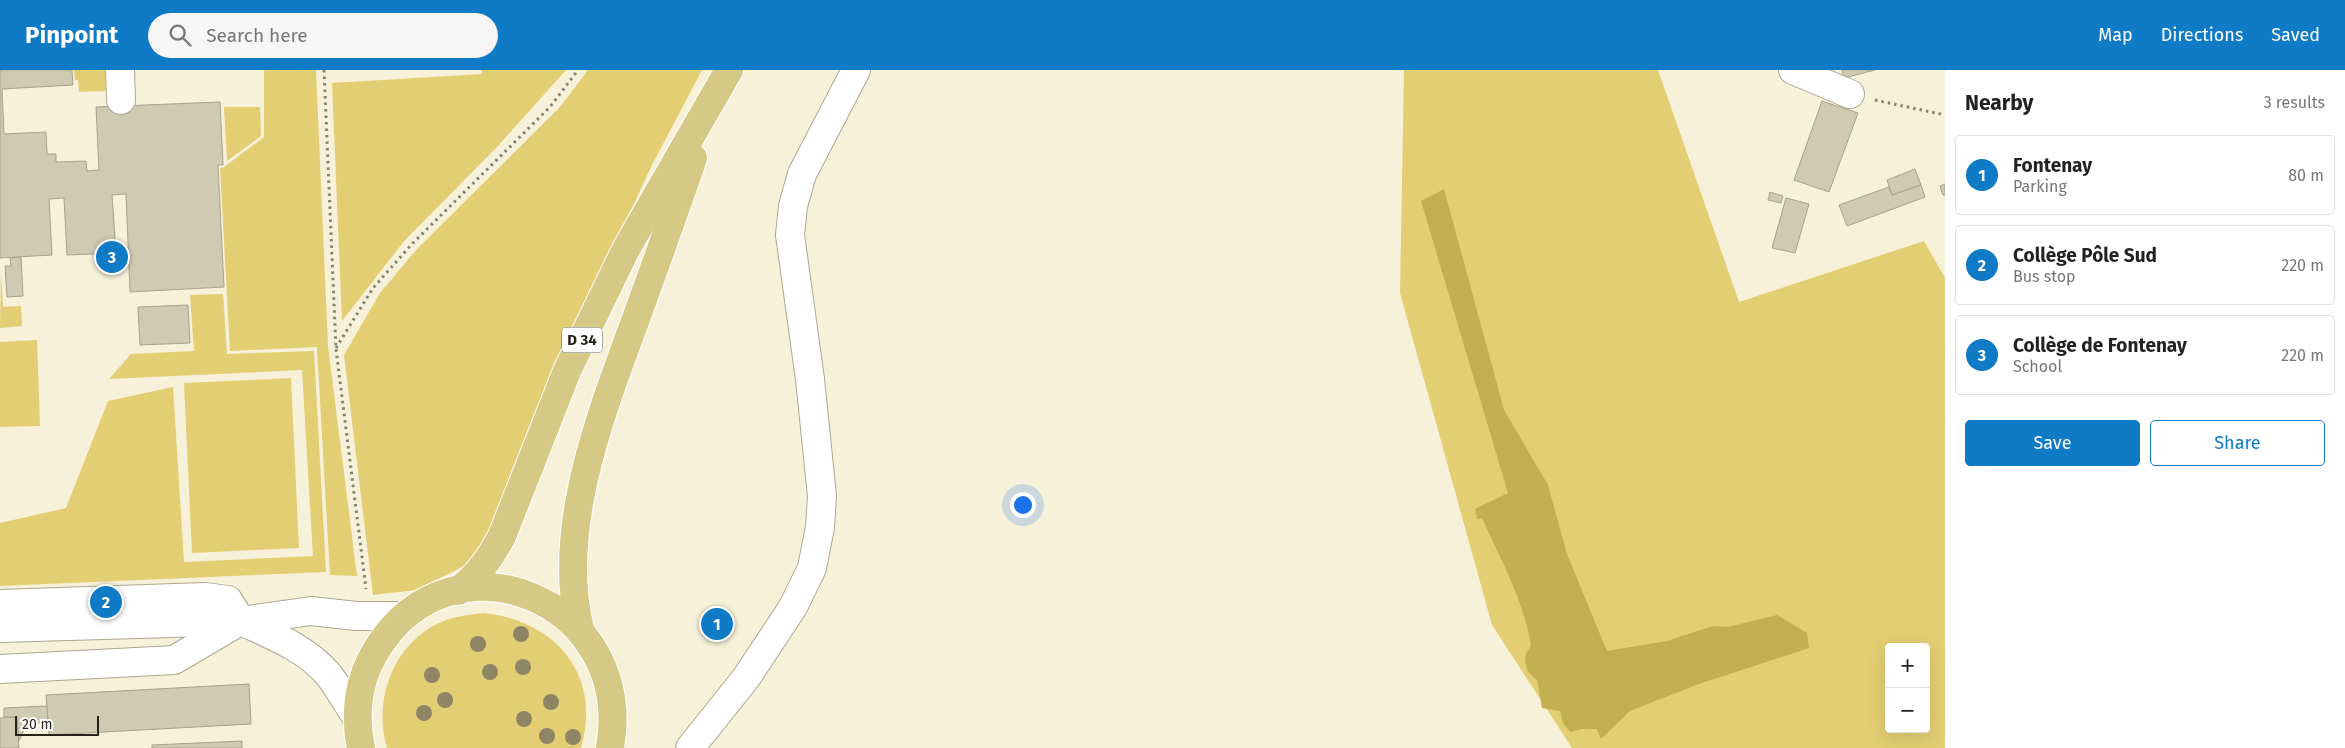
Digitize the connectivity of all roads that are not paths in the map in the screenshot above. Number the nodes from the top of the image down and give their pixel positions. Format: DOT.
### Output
graph roads {
  1 [pos="120,70"];
  2 [pos="856,70"];
  3 [pos="1792,70"];
  4 [pos="723,81"];
  5 [pos="1850,94"];
  6 [pos="121,100"];
  7 [pos="458,591"];
  8 [pos="0,604"];
  9 [pos="405,616"];
  10 [pos="241,621"];
  11 [pos="0,628"];
  12 [pos="580,629"];
  13 [pos="0,669"];
  14 [pos="357,718"];
  15 [pos="361,748"];
  16 [pos="610,748"];
  17 [pos="690,748"];
  1 -- 6 [label="street"];
  2 -- 17 [label="street"];
  3 -- 5 [label="street"];
  4 -- 7 [label="main road, D 34"];
  4 -- 12 [label="main road, D 34"];
  7 -- 9 [label="main road"];
  7 -- 12 [label="main road"];
  8 -- 10 [label="street"];
  9 -- 10 [label="street"];
  9 -- 14 [label="main road"];
  10 -- 11 [label="street"];
  10 -- 13 [label="street"];
  10 -- 14 [label="street"];
  12 -- 16 [label="main road"];
  14 -- 15 [label="main road"];
}
